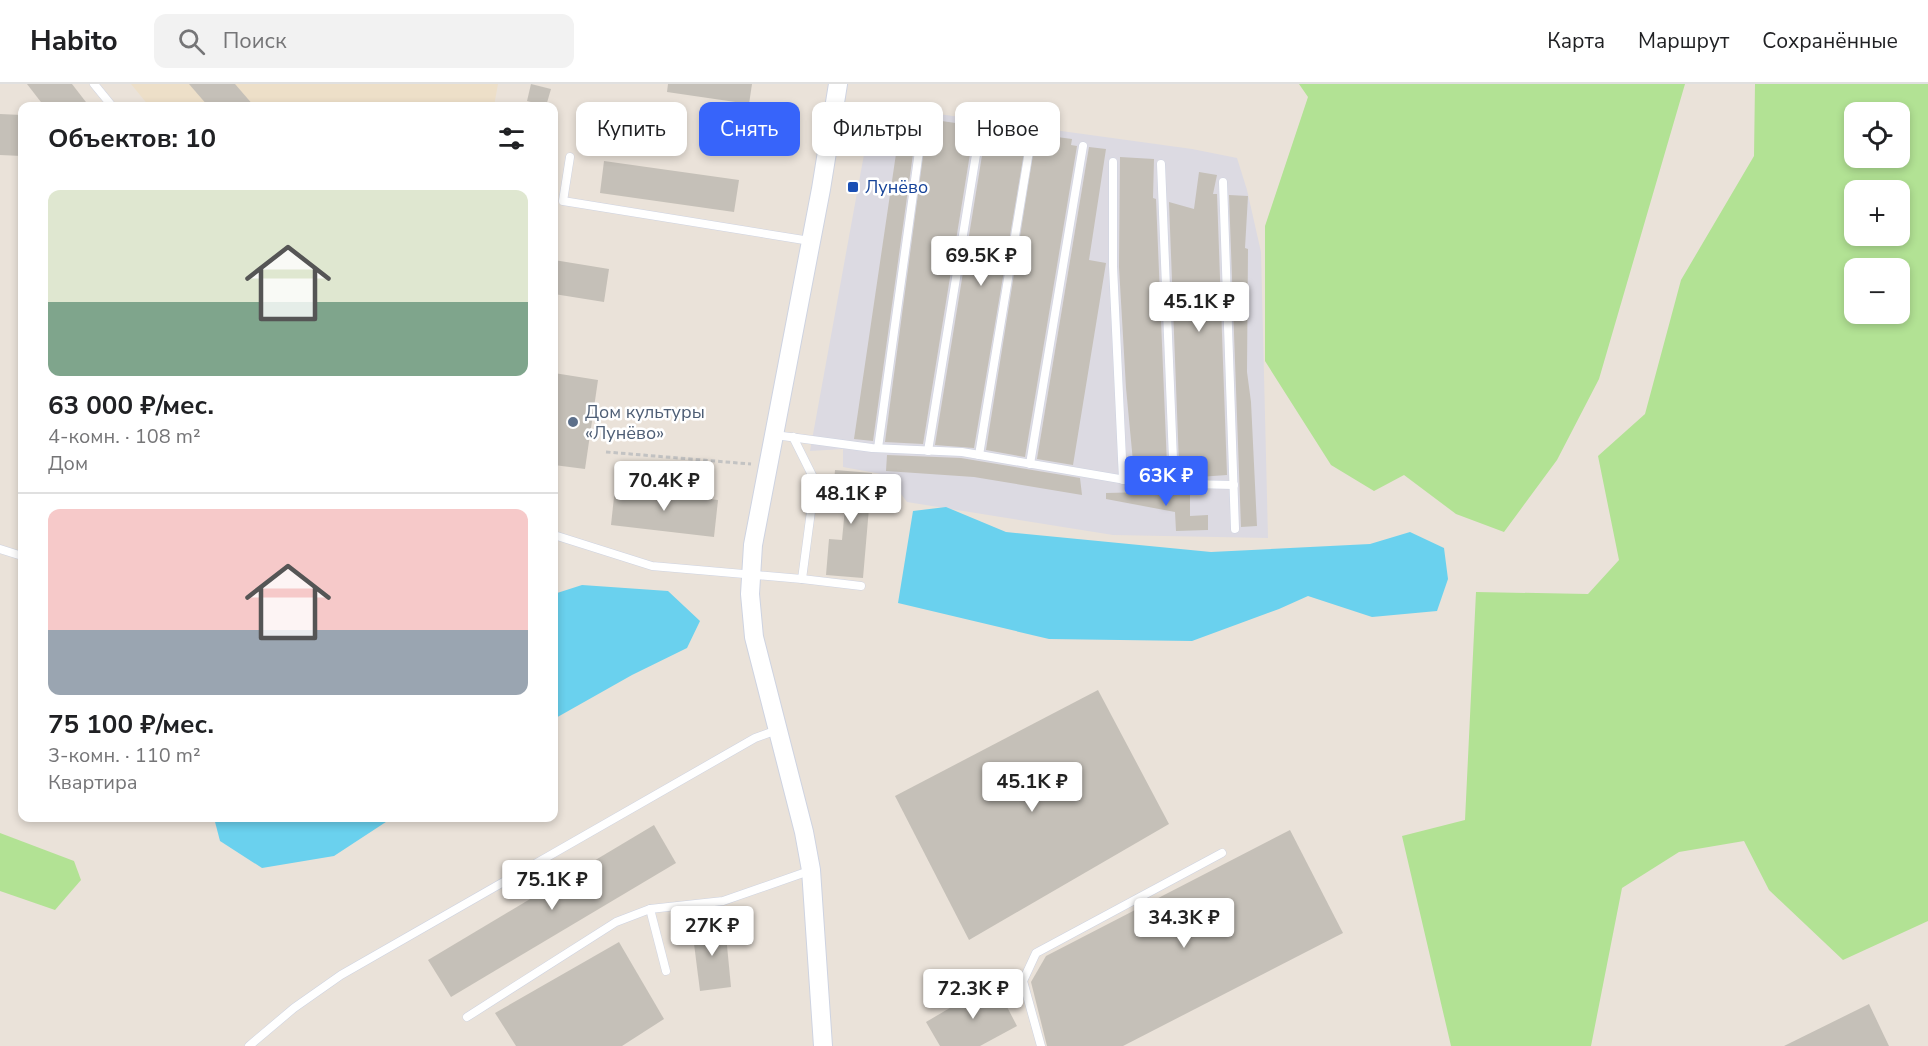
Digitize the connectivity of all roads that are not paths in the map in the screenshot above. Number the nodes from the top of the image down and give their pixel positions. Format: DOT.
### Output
graph roads {
  1 [pos="94,84"];
  2 [pos="838,84"];
  3 [pos="109,102"];
  4 [pos="1083,146"];
  5 [pos="918,156"];
  6 [pos="976,156"];
  7 [pos="1028,156"];
  8 [pos="570,157"];
  9 [pos="1113,162"];
  10 [pos="1161,164"];
  11 [pos="1223,182"];
  12 [pos="810,241"];
  13 [pos="774,434"];
  14 [pos="793,437"];
  15 [pos="878,448"];
  16 [pos="928,451"];
  17 [pos="980,455"];
  18 [pos="1030,464"];
  19 [pos="1124,480"];
  20 [pos="1174,483"];
  21 [pos="1233,485"];
  22 [pos="1235,529"];
  23 [pos="558,536"];
  24 [pos="0,549"];
  25 [pos="18,555"];
  26 [pos="752,573"];
  27 [pos="801,579"];
  28 [pos="861,586"];
  29 [pos="778,729"];
  30 [pos="1222,853"];
  31 [pos="811,870"];
  32 [pos="650,909"];
  33 [pos="666,971"];
  34 [pos="467,1017"];
  35 [pos="249,1046"];
  36 [pos="822,1046"];
  37 [pos="1041,1046"];
  1 -- 3 [label="lane"];
  2 -- 12 [label="street"];
  4 -- 18 [label="lane"];
  5 -- 15 [label="lane"];
  6 -- 16 [label="lane"];
  7 -- 17 [label="lane"];
  8 -- 12 [label="lane"];
  9 -- 19 [label="lane"];
  10 -- 20 [label="lane"];
  11 -- 21 [label="lane"];
  12 -- 13 [label="street"];
  13 -- 14 [label="lane"];
  13 -- 26 [label="street"];
  14 -- 15 [label="lane"];
  14 -- 27 [label="lane"];
  15 -- 16 [label="lane"];
  16 -- 17 [label="lane"];
  17 -- 18 [label="lane"];
  18 -- 19 [label="lane"];
  19 -- 20 [label="lane"];
  20 -- 21 [label="lane"];
  21 -- 22 [label="lane"];
  23 -- 26 [label="lane"];
  24 -- 25 [label="lane"];
  26 -- 27 [label="lane"];
  26 -- 29 [label="street"];
  27 -- 28 [label="lane"];
  29 -- 31 [label="street"];
  29 -- 35 [label="lane"];
  30 -- 37 [label="lane"];
  31 -- 32 [label="lane"];
  31 -- 36 [label="street"];
  32 -- 33 [label="lane"];
  32 -- 34 [label="lane"];
}
